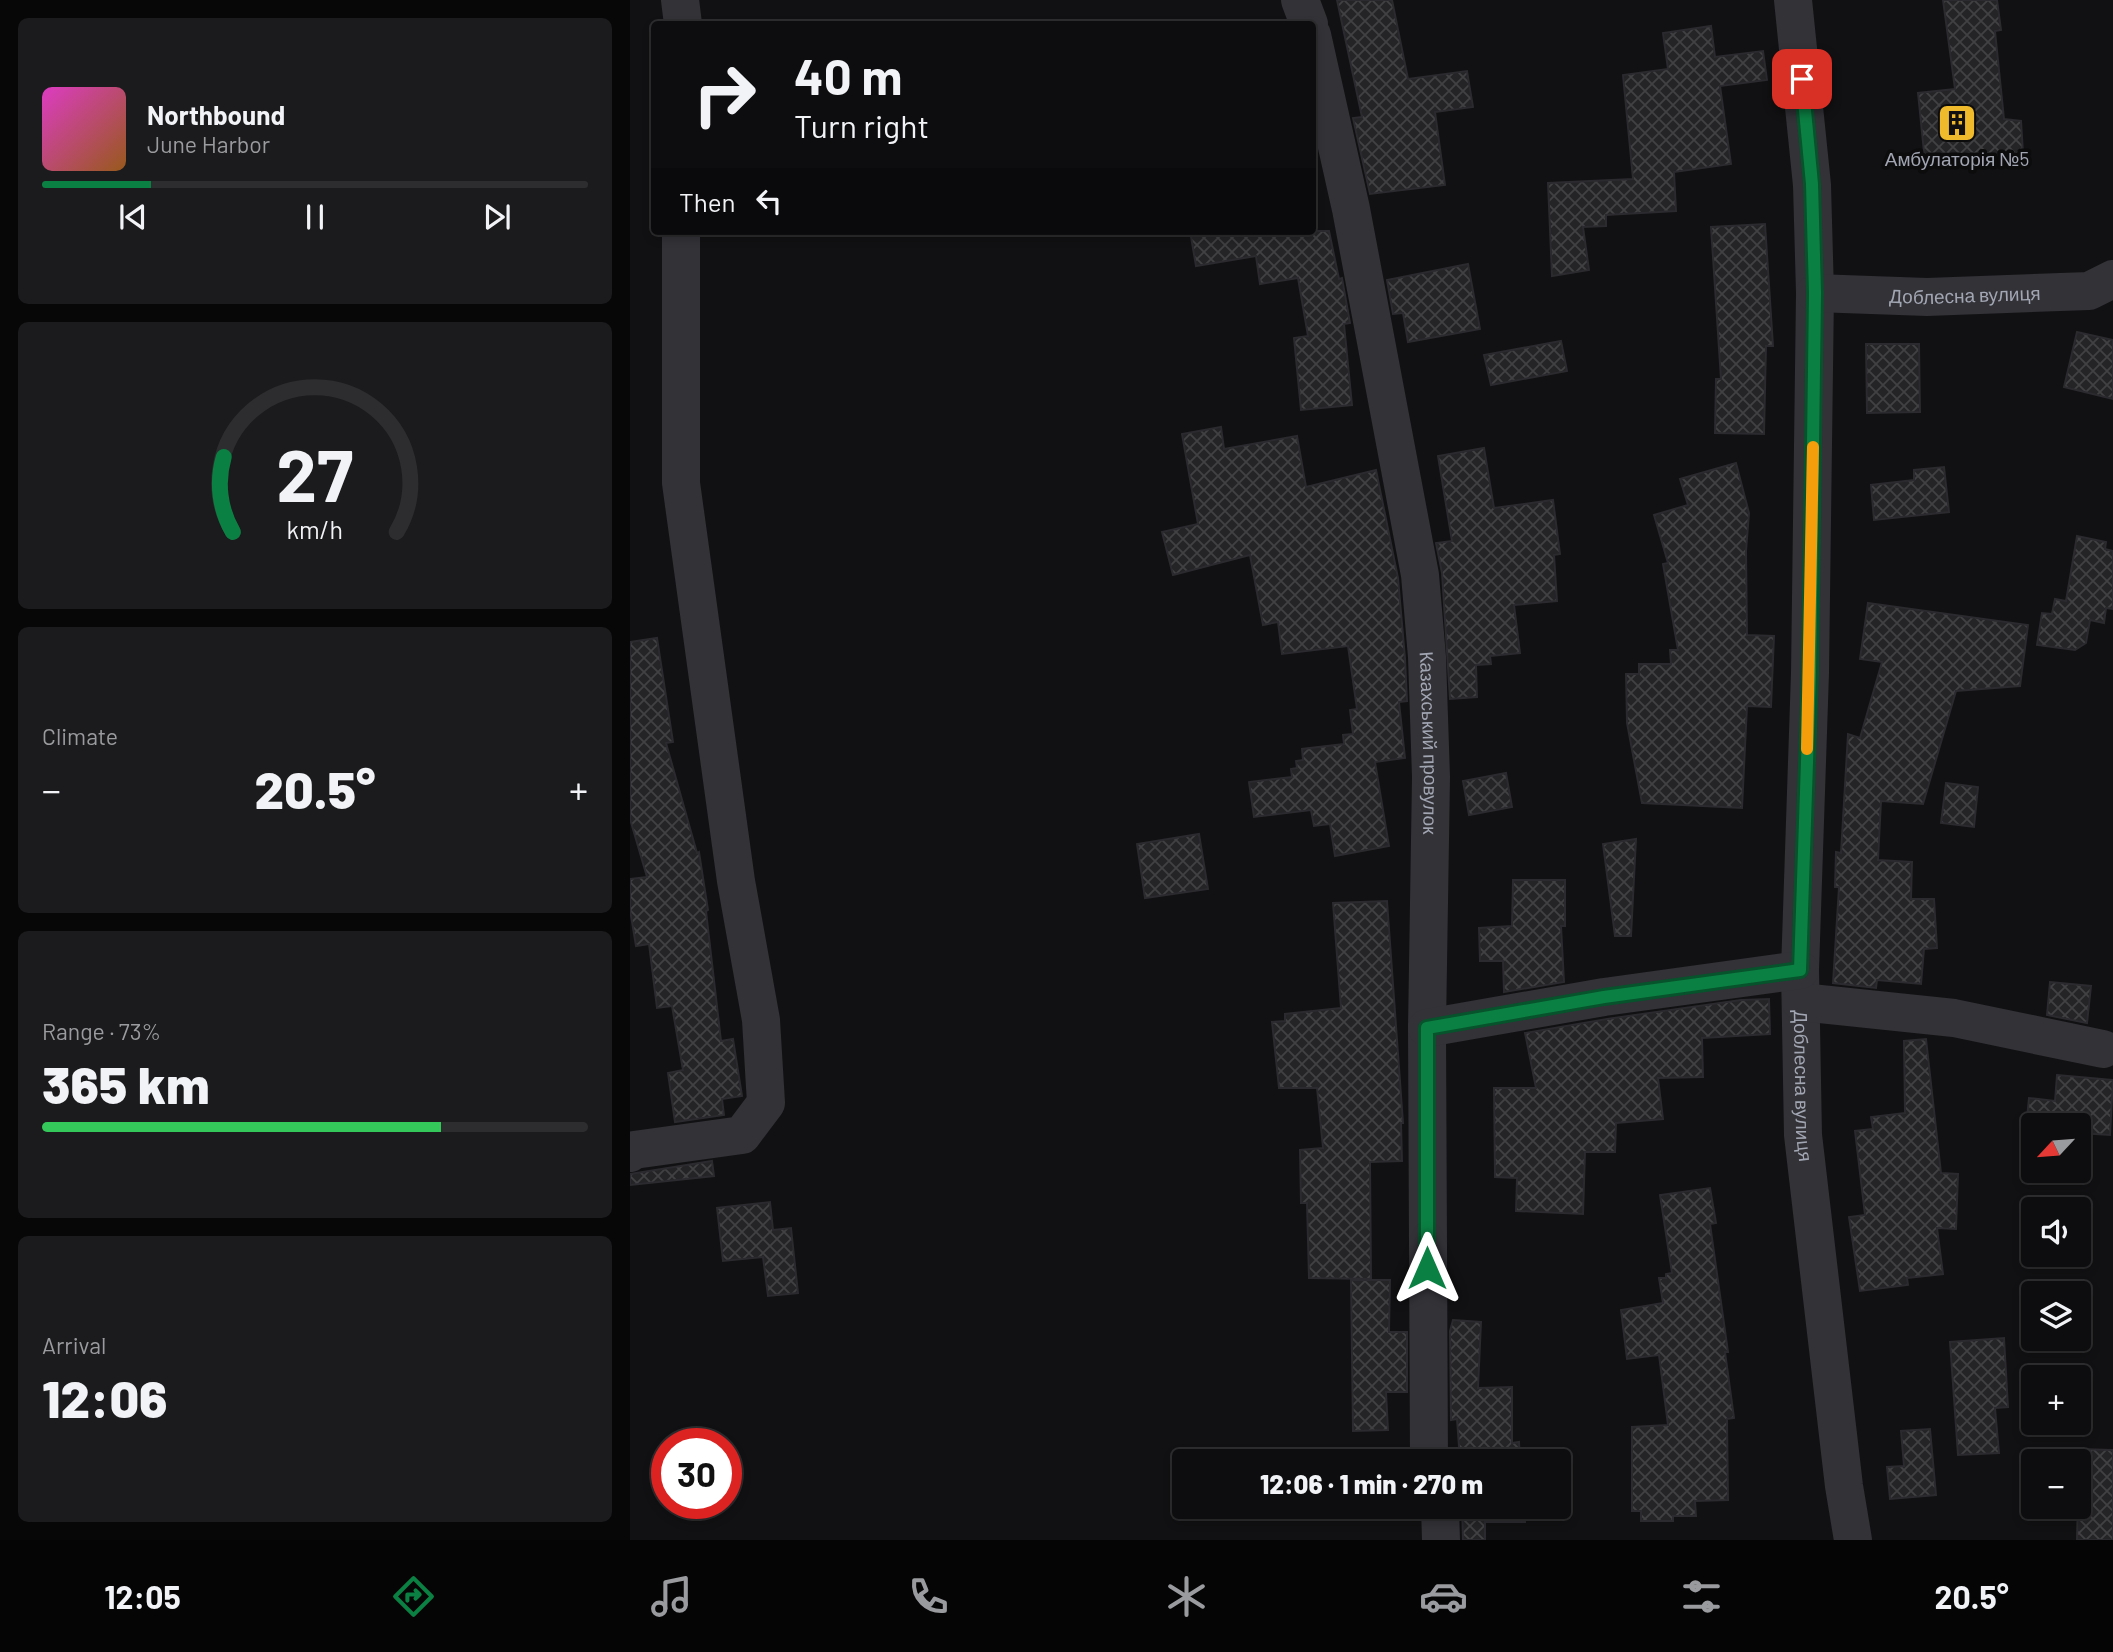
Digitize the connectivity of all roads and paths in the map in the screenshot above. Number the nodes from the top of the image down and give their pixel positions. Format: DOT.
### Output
graph roads {
  1 [pos="680,0"];
  2 [pos="1300,0"];
  3 [pos="1793,0"];
  4 [pos="683,21"];
  5 [pos="1308,21"];
  6 [pos="1316,53"];
  7 [pos="681,235"];
  8 [pos="2113,279"];
  9 [pos="1815,293"];
  10 [pos="1801,986"];
  11 [pos="1427,1028"];
  12 [pos="2103,1049"];
  13 [pos="630,1153"];
  14 [pos="1429,1449"];
  15 [pos="1440,1519"];
  16 [pos="1441,1540"];
  17 [pos="1853,1540"];
  1 -- 4 [label="street"];
  2 -- 5 [label="street"];
  3 -- 9 [label="street, Доблесна вулиця"];
  6 -- 11 [label="street, Казахський провулок"];
  7 -- 13 [label="street"];
  8 -- 9 [label="street, Доблесна вулиця"];
  9 -- 10 [label="street, Доблесна вулиця"];
  10 -- 11 [label="street"];
  10 -- 12 [label="street"];
  10 -- 17 [label="street, Доблесна вулиця"];
  11 -- 14 [label="street, Казахський провулок"];
  15 -- 16 [label="street"];
}
